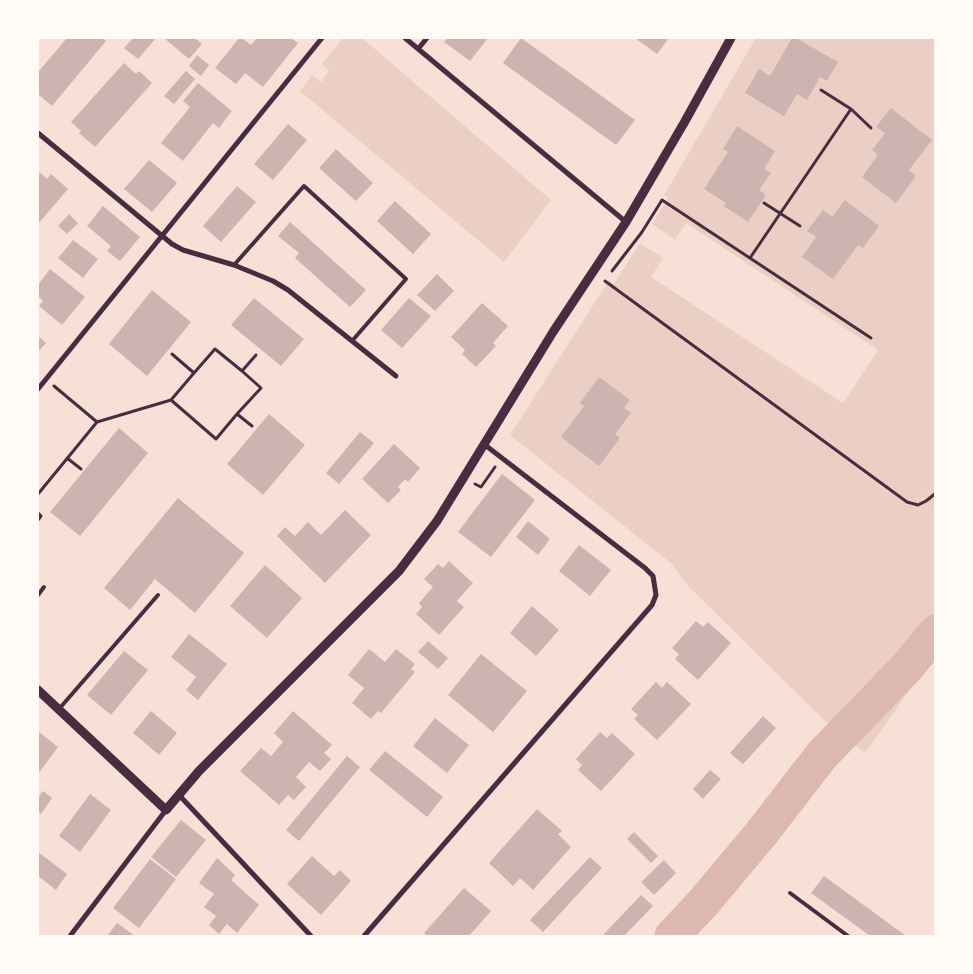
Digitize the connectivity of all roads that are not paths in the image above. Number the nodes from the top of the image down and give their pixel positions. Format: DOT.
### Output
graph roads {
  1 [pos="322,38"];
  2 [pos="405,38"];
  3 [pos="426,38"];
  4 [pos="731,38"];
  5 [pos="418,49"];
  6 [pos="38,132"];
  7 [pos="626,222"];
  8 [pos="162,236"];
  9 [pos="234,265"];
  10 [pos="352,341"];
  11 [pos="396,376"];
  12 [pos="38,389"];
  13 [pos="485,445"];
  14 [pos="44,587"];
  15 [pos="38,595"];
  16 [pos="158,595"];
  17 [pos="38,690"];
  18 [pos="59,710"];
  19 [pos="179,795"];
  20 [pos="166,810"];
  21 [pos="790,893"];
  22 [pos="70,936"];
  23 [pos="311,936"];
  24 [pos="364,936"];
  25 [pos="848,936"];
  1 -- 8 [label="street"];
  2 -- 5 [label="street"];
  3 -- 5 [label="street"];
  4 -- 7 [label="street"];
  5 -- 7 [label="street"];
  6 -- 8 [label="street"];
  7 -- 13 [label="street"];
  8 -- 9 [label="street"];
  8 -- 12 [label="street"];
  9 -- 10 [label="street"];
  9 -- 10 [label="lane"];
  10 -- 11 [label="street"];
  13 -- 19 [label="street"];
  13 -- 24 [label="street"];
  14 -- 15 [label="lane"];
  16 -- 18 [label="lane"];
  17 -- 18 [label="street"];
  18 -- 20 [label="street"];
  19 -- 20 [label="street"];
  19 -- 23 [label="street"];
  20 -- 22 [label="street"];
  21 -- 25 [label="lane"];
}
